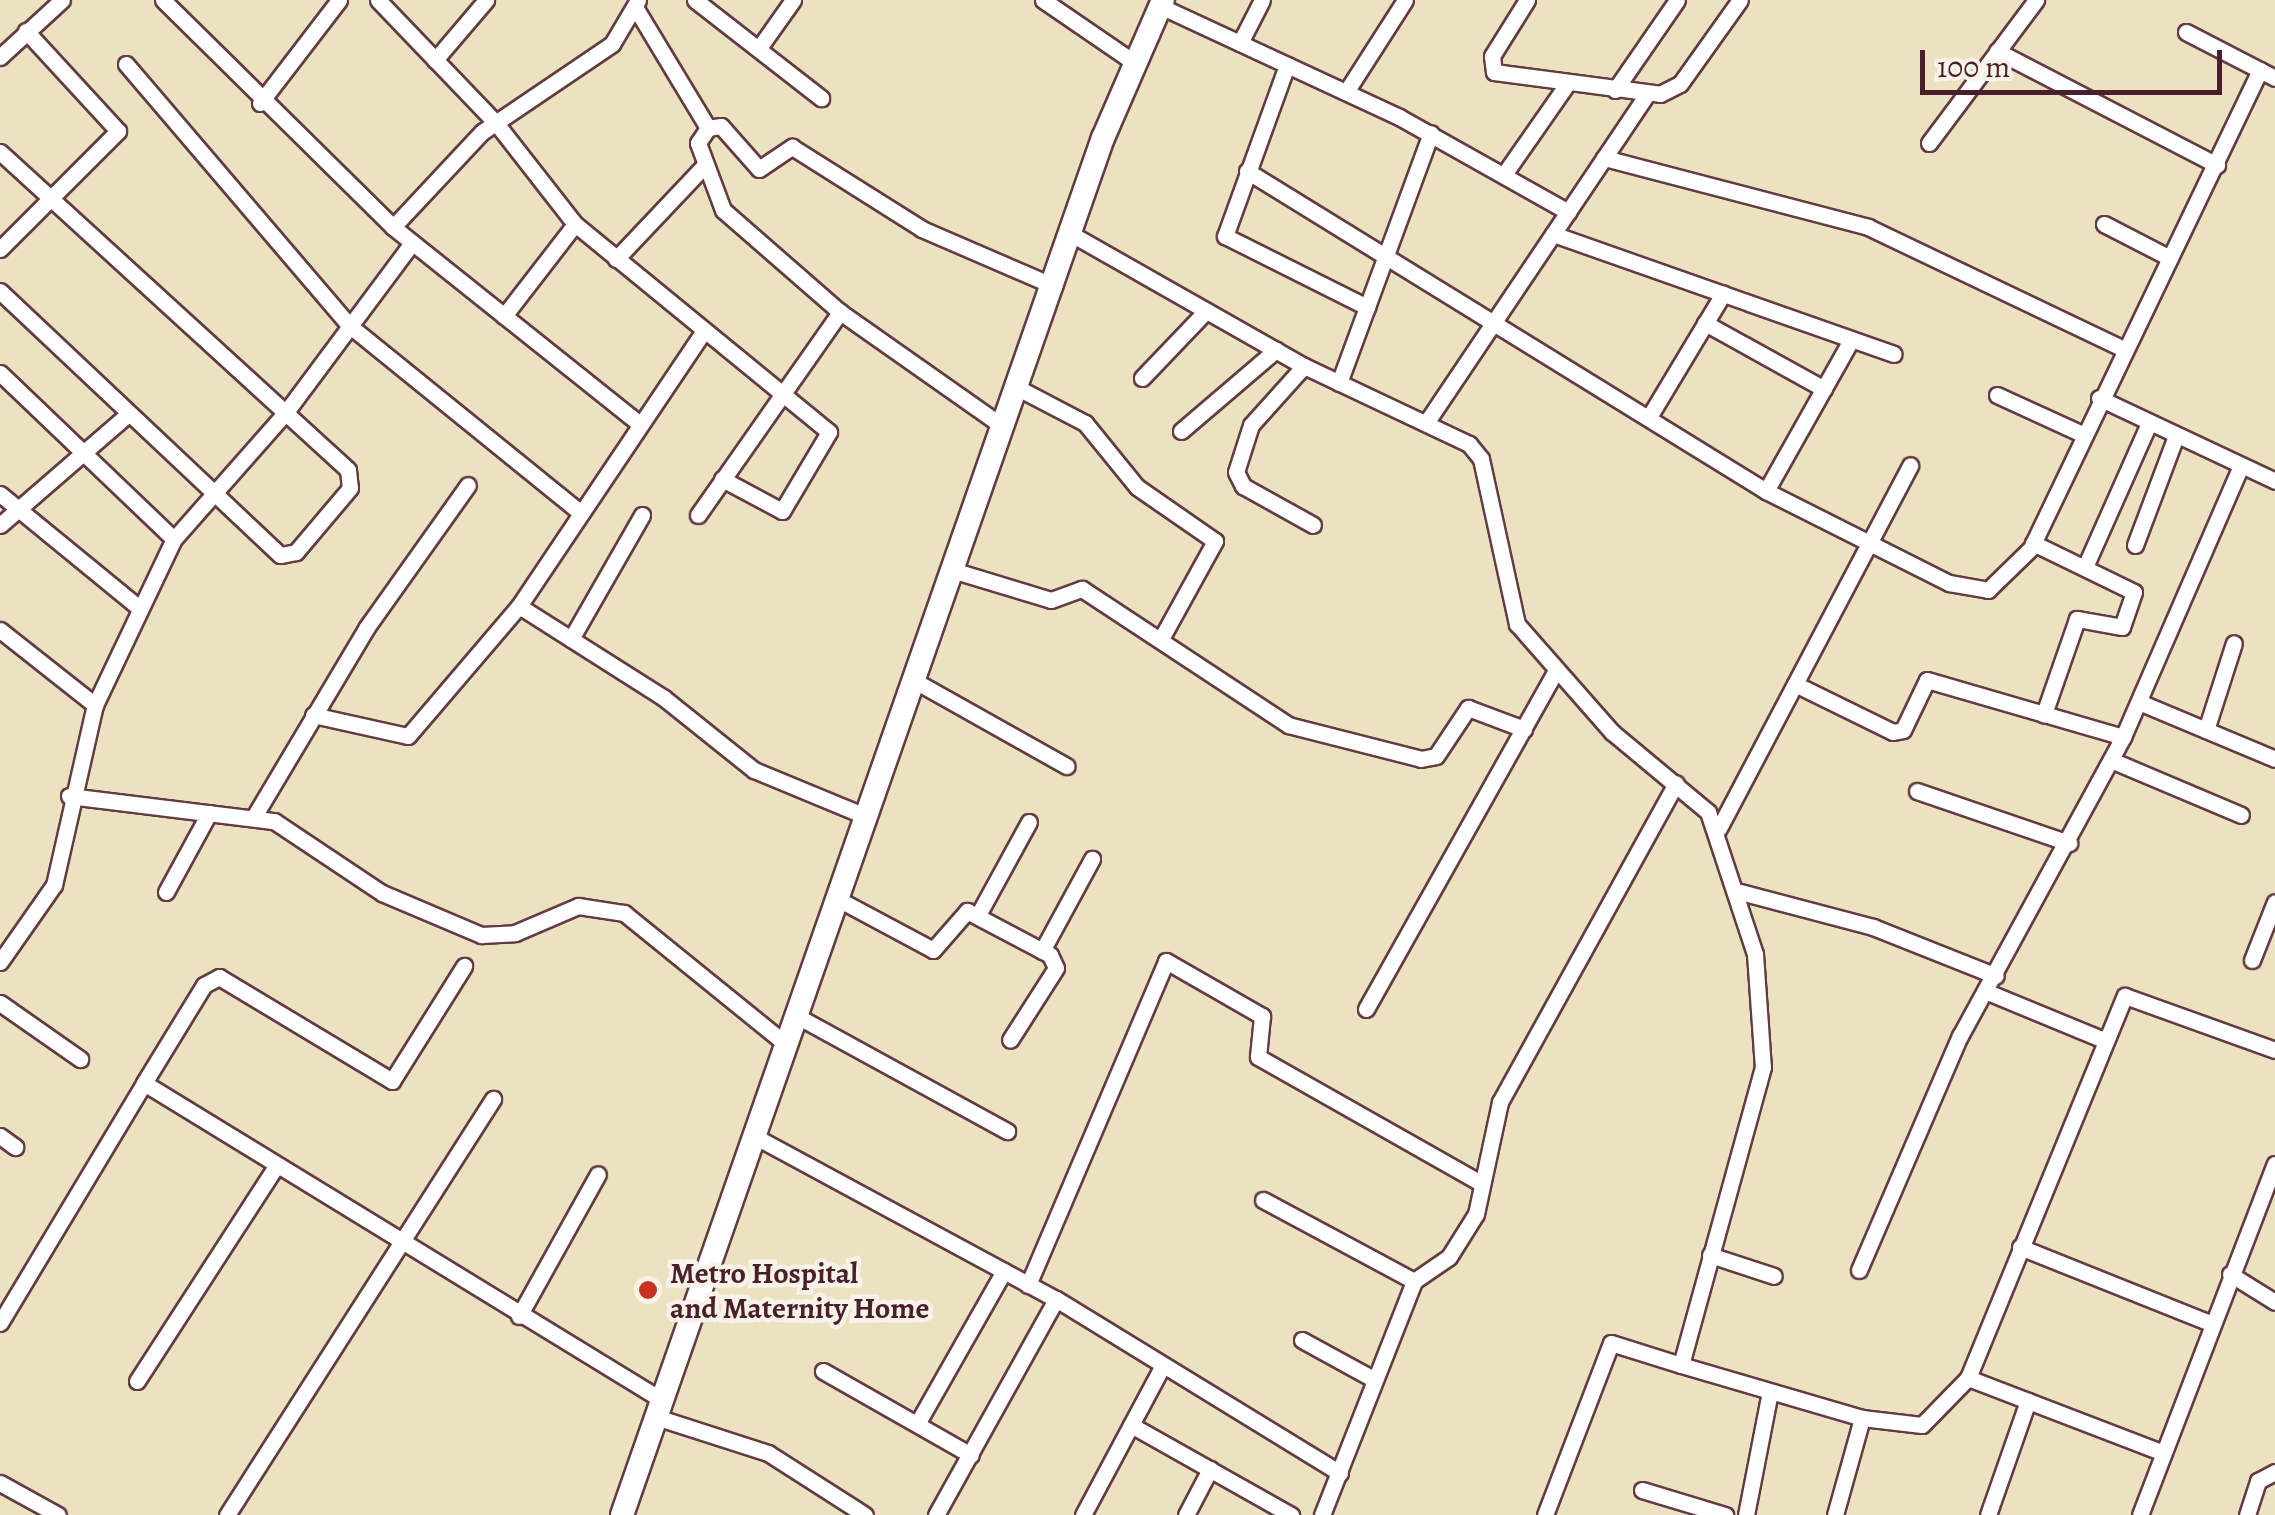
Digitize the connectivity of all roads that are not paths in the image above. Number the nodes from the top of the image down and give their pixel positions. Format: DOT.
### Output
graph roads {
  1 [pos="62,0"];
  2 [pos="163,0"];
  3 [pos="338,0"];
  4 [pos="378,0"];
  5 [pos="486,0"];
  6 [pos="695,0"];
  7 [pos="793,0"];
  8 [pos="1043,0"];
  9 [pos="1262,0"];
  10 [pos="1406,0"];
  11 [pos="1527,0"];
  12 [pos="1677,0"];
  13 [pos="1740,0"];
  14 [pos="2036,0"];
  15 [pos="1161,3"];
  16 [pos="636,4"];
  17 [pos="26,32"];
  18 [pos="2186,32"];
  19 [pos="1240,43"];
  20 [pos="759,48"];
  21 [pos="1997,51"];
  22 [pos="0,57"];
  23 [pos="435,60"];
  24 [pos="1135,63"];
  25 [pos="126,64"];
  26 [pos="1287,65"];
  27 [pos="2268,74"];
  28 [pos="1567,84"];
  29 [pos="1615,90"];
  30 [pos="1346,92"];
  31 [pos="1647,94"];
  32 [pos="820,98"];
  33 [pos="260,103"];
  34 [pos="496,123"];
  35 [pos="708,128"];
  36 [pos="1431,133"];
  37 [pos="1929,142"];
  38 [pos="0,152"];
  39 [pos="1604,158"];
  40 [pos="2217,164"];
  41 [pos="704,166"];
  42 [pos="1247,171"];
  43 [pos="1505,174"];
  44 [pos="50,199"];
  45 [pos="1568,212"];
  46 [pos="575,224"];
  47 [pos="2104,224"];
  48 [pos="393,227"];
  49 [pos="1553,234"];
  50 [pos="1073,235"];
  51 [pos="412,243"];
  52 [pos="0,249"];
  53 [pos="1388,250"];
  54 [pos="2170,258"];
  55 [pos="616,259"];
  56 [pos="1054,286"];
  57 [pos="0,291"];
  58 [pos="1723,294"];
  59 [pos="1367,307"];
  60 [pos="1206,311"];
  61 [pos="840,312"];
  62 [pos="504,316"];
  63 [pos="1494,322"];
  64 [pos="1706,323"];
  65 [pos="350,326"];
  66 [pos="702,334"];
  67 [pos="1851,340"];
  68 [pos="2122,348"];
  69 [pos="1276,350"];
  70 [pos="1893,354"];
  71 [pos="1304,366"];
  72 [pos="0,373"];
  73 [pos="1142,378"];
  74 [pos="1339,383"];
  75 [pos="1016,387"];
  76 [pos="1824,389"];
  77 [pos="780,395"];
  78 [pos="1997,395"];
  79 [pos="2098,398"];
  80 [pos="286,412"];
  81 [pos="128,414"];
  82 [pos="1648,417"];
  83 [pos="1426,423"];
  84 [pos="2149,423"];
  85 [pos="640,424"];
  86 [pos="1002,426"];
  87 [pos="1181,431"];
  88 [pos="2082,434"];
  89 [pos="2176,436"];
  90 [pos="84,450"];
  91 [pos="1910,465"];
  92 [pos="2240,465"];
  93 [pos="722,479"];
  94 [pos="2275,481"];
  95 [pos="468,485"];
  96 [pos="1766,491"];
  97 [pos="0,494"];
  98 [pos="211,494"];
  99 [pos="17,509"];
  100 [pos="581,513"];
  101 [pos="698,514"];
  102 [pos="642,515"];
  103 [pos="0,525"];
  104 [pos="1313,525"];
  105 [pos="174,539"];
  106 [pos="1863,542"];
  107 [pos="2033,543"];
  108 [pos="2135,545"];
  109 [pos="2085,566"];
  110 [pos="952,570"];
  111 [pos="520,606"];
  112 [pos="138,607"];
  113 [pos="0,630"];
  114 [pos="1162,637"];
  115 [pos="571,639"];
  116 [pos="2234,642"];
  117 [pos="1556,670"];
  118 [pos="913,680"];
  119 [pos="1795,684"];
  120 [pos="2139,702"];
  121 [pos="94,705"];
  122 [pos="2044,714"];
  123 [pos="312,715"];
  124 [pos="1524,729"];
  125 [pos="2206,730"];
  126 [pos="2123,737"];
  127 [pos="2275,740"];
  128 [pos="2273,758"];
  129 [pos="2111,760"];
  130 [pos="1066,766"];
  131 [pos="1676,783"];
  132 [pos="1917,792"];
  133 [pos="70,796"];
  134 [pos="210,812"];
  135 [pos="254,815"];
  136 [pos="2241,815"];
  137 [pos="865,816"];
  138 [pos="1030,822"];
  139 [pos="1719,828"];
  140 [pos="2069,843"];
  141 [pos="1092,859"];
  142 [pos="166,892"];
  143 [pos="1740,892"];
  144 [pos="836,898"];
  145 [pos="2275,902"];
  146 [pos="978,915"];
  147 [pos="1042,951"];
  148 [pos="2252,960"];
  149 [pos="0,962"];
  150 [pos="464,966"];
  151 [pos="1996,976"];
  152 [pos="1985,991"];
  153 [pos="0,1002"];
  154 [pos="1366,1009"];
  155 [pos="795,1015"];
  156 [pos="1010,1040"];
  157 [pos="2104,1040"];
  158 [pos="786,1044"];
  159 [pos="2275,1050"];
  160 [pos="80,1059"];
  161 [pos="144,1084"];
  162 [pos="492,1099"];
  163 [pos="1007,1131"];
  164 [pos="0,1136"];
  165 [pos="754,1136"];
  166 [pos="15,1147"];
  167 [pos="276,1166"];
  168 [pos="2275,1166"];
  169 [pos="598,1174"];
  170 [pos="1481,1184"];
  171 [pos="1262,1200"];
  172 [pos="400,1241"];
  173 [pos="2020,1248"];
  174 [pos="1710,1255"];
  175 [pos="1859,1270"];
  176 [pos="1004,1272"];
  177 [pos="2230,1274"];
  178 [pos="1774,1276"];
  179 [pos="1414,1281"];
  180 [pos="1028,1284"];
  181 [pos="1056,1299"];
  182 [pos="2275,1302"];
  183 [pos="519,1316"];
  184 [pos="2210,1322"];
  185 [pos="0,1323"];
  186 [pos="1302,1340"];
  187 [pos="1681,1365"];
  188 [pos="1162,1366"];
  189 [pos="823,1371"];
  190 [pos="1968,1378"];
  191 [pos="1375,1380"];
  192 [pos="137,1381"];
  193 [pos="1770,1397"];
  194 [pos="2028,1401"];
  195 [pos="659,1408"];
  196 [pos="1862,1418"];
  197 [pos="917,1424"];
  198 [pos="1131,1425"];
  199 [pos="2164,1454"];
  200 [pos="971,1455"];
  201 [pos="1210,1469"];
  202 [pos="2275,1472"];
  203 [pos="1340,1473"];
  204 [pos="0,1483"];
  205 [pos="1642,1490"];
  206 [pos="58,1515"];
  207 [pos="226,1515"];
  208 [pos="622,1515"];
  209 [pos="865,1515"];
  210 [pos="936,1515"];
  211 [pos="1084,1515"];
  212 [pos="1186,1515"];
  213 [pos="1291,1515"];
  214 [pos="1322,1515"];
  215 [pos="1545,1515"];
  216 [pos="1725,1515"];
  217 [pos="1746,1515"];
  218 [pos="1835,1515"];
  219 [pos="1988,1515"];
  220 [pos="2140,1515"];
  221 [pos="2247,1515"];
  1 -- 17 [label="street"];
  2 -- 33 [label="street"];
  3 -- 33 [label="street"];
  4 -- 23 [label="street"];
  5 -- 23 [label="street"];
  6 -- 20 [label="street"];
  7 -- 20 [label="street"];
  8 -- 24 [label="street"];
  9 -- 19 [label="street"];
  10 -- 30 [label="street"];
  11 -- 28 [label="street"];
  12 -- 29 [label="street"];
  13 -- 31 [label="street"];
  14 -- 21 [label="street"];
  15 -- 19 [label="street"];
  15 -- 24 [label="main road"];
  16 -- 34 [label="street"];
  16 -- 35 [label="street"];
  17 -- 22 [label="street"];
  17 -- 44 [label="street"];
  18 -- 27 [label="street"];
  19 -- 26 [label="street"];
  20 -- 32 [label="street"];
  21 -- 37 [label="street"];
  21 -- 40 [label="street"];
  23 -- 34 [label="street"];
  24 -- 50 [label="main road"];
  25 -- 65 [label="street"];
  26 -- 30 [label="street"];
  26 -- 42 [label="street"];
  27 -- 40 [label="street"];
  28 -- 29 [label="street"];
  28 -- 43 [label="street"];
  29 -- 31 [label="street"];
  30 -- 36 [label="street"];
  31 -- 39 [label="street"];
  33 -- 48 [label="street"];
  34 -- 46 [label="street"];
  34 -- 48 [label="street"];
  35 -- 41 [label="street"];
  35 -- 56 [label="street"];
  36 -- 43 [label="street"];
  36 -- 53 [label="street"];
  38 -- 44 [label="street"];
  39 -- 45 [label="street"];
  39 -- 68 [label="street"];
  40 -- 54 [label="street"];
  41 -- 55 [label="street"];
  41 -- 61 [label="street"];
  42 -- 53 [label="street"];
  42 -- 59 [label="street"];
  43 -- 45 [label="street"];
  44 -- 52 [label="street"];
  44 -- 80 [label="street"];
  45 -- 49 [label="street"];
  46 -- 55 [label="street"];
  46 -- 62 [label="street"];
  47 -- 54 [label="street"];
  48 -- 51 [label="street"];
  49 -- 58 [label="street"];
  49 -- 63 [label="street"];
  50 -- 56 [label="main road"];
  50 -- 60 [label="street"];
  51 -- 62 [label="street"];
  51 -- 65 [label="street"];
  53 -- 59 [label="street"];
  53 -- 63 [label="street"];
  54 -- 68 [label="street"];
  55 -- 66 [label="street"];
  56 -- 75 [label="main road"];
  57 -- 81 [label="street"];
  58 -- 64 [label="street"];
  58 -- 67 [label="street"];
  59 -- 74 [label="street"];
  60 -- 69 [label="street"];
  60 -- 73 [label="street"];
  61 -- 77 [label="street"];
  61 -- 86 [label="street"];
  62 -- 85 [label="street"];
  63 -- 82 [label="street"];
  63 -- 83 [label="street"];
  64 -- 76 [label="street"];
  64 -- 82 [label="street"];
  65 -- 80 [label="street"];
  65 -- 100 [label="street"];
  66 -- 77 [label="street"];
  66 -- 85 [label="street"];
  67 -- 70 [label="street"];
  67 -- 76 [label="street"];
  68 -- 79 [label="street"];
  69 -- 71 [label="street"];
  69 -- 87 [label="street"];
  71 -- 74 [label="street"];
  71 -- 104 [label="street"];
  72 -- 90 [label="street"];
  74 -- 83 [label="street"];
  75 -- 86 [label="main road"];
  75 -- 114 [label="street"];
  76 -- 96 [label="street"];
  77 -- 93 [label="street"];
  77 -- 93 [label="street"];
  78 -- 88 [label="street"];
  79 -- 84 [label="street"];
  79 -- 88 [label="street"];
  80 -- 98 [label="street"];
  80 -- 98 [label="street"];
  81 -- 90 [label="street"];
  81 -- 98 [label="street"];
  82 -- 96 [label="street"];
  83 -- 117 [label="street"];
  84 -- 89 [label="street"];
  84 -- 109 [label="street"];
  85 -- 100 [label="street"];
  86 -- 110 [label="main road"];
  88 -- 107 [label="street"];
  89 -- 92 [label="street"];
  89 -- 108 [label="street"];
  90 -- 99 [label="street"];
  90 -- 105 [label="street"];
  91 -- 106 [label="street"];
  92 -- 94 [label="street"];
  92 -- 120 [label="street"];
  93 -- 101 [label="street"];
  95 -- 123 [label="street"];
  96 -- 106 [label="street"];
  97 -- 99 [label="street"];
  98 -- 105 [label="street"];
  99 -- 103 [label="street"];
  99 -- 112 [label="street"];
  100 -- 111 [label="street"];
  102 -- 115 [label="street"];
  105 -- 112 [label="street"];
  106 -- 107 [label="street"];
  106 -- 119 [label="street"];
  107 -- 109 [label="street"];
  109 -- 122 [label="street"];
  110 -- 114 [label="street"];
  110 -- 118 [label="main road"];
  111 -- 115 [label="street"];
  111 -- 123 [label="street"];
  112 -- 121 [label="street"];
  113 -- 121 [label="street"];
  114 -- 124 [label="street"];
  115 -- 137 [label="street"];
  116 -- 125 [label="street"];
  117 -- 124 [label="street"];
  117 -- 131 [label="street"];
  118 -- 130 [label="street"];
  118 -- 137 [label="main road"];
  119 -- 122 [label="street"];
  119 -- 139 [label="street"];
  120 -- 125 [label="street"];
  120 -- 126 [label="street"];
  121 -- 133 [label="street"];
  122 -- 126 [label="street"];
  123 -- 135 [label="street"];
  124 -- 154 [label="street"];
  125 -- 128 [label="street"];
  126 -- 129 [label="street"];
  127 -- 128 [label="street"];
  129 -- 136 [label="street"];
  129 -- 140 [label="street"];
  131 -- 139 [label="street"];
  131 -- 170 [label="street"];
  132 -- 140 [label="street"];
  133 -- 134 [label="street"];
  133 -- 149 [label="street"];
  134 -- 135 [label="street"];
  134 -- 142 [label="street"];
  135 -- 158 [label="street"];
  137 -- 144 [label="main road"];
  138 -- 146 [label="street"];
  139 -- 143 [label="street"];
  140 -- 151 [label="street"];
  141 -- 147 [label="street"];
  143 -- 151 [label="street"];
  143 -- 174 [label="street"];
  144 -- 146 [label="street"];
  144 -- 155 [label="main road"];
  145 -- 148 [label="street"];
  146 -- 147 [label="street"];
  147 -- 156 [label="street"];
  150 -- 161 [label="street"];
  151 -- 152 [label="street"];
  152 -- 157 [label="street"];
  152 -- 175 [label="street"];
  153 -- 160 [label="street"];
  155 -- 158 [label="main road"];
  155 -- 163 [label="street"];
  157 -- 159 [label="street"];
  157 -- 173 [label="street"];
  158 -- 165 [label="main road"];
  161 -- 167 [label="street"];
  161 -- 185 [label="street"];
  162 -- 172 [label="street"];
  164 -- 166 [label="street"];
  165 -- 176 [label="street"];
  165 -- 195 [label="main road"];
  167 -- 172 [label="street"];
  167 -- 192 [label="street"];
  168 -- 177 [label="street"];
  169 -- 183 [label="street"];
  170 -- 179 [label="street"];
  170 -- 180 [label="street"];
  171 -- 179 [label="street"];
  172 -- 183 [label="street"];
  172 -- 207 [label="street"];
  173 -- 184 [label="street"];
  173 -- 190 [label="street"];
  174 -- 178 [label="street"];
  174 -- 187 [label="street"];
  176 -- 180 [label="street"];
  176 -- 197 [label="street"];
  177 -- 182 [label="street"];
  177 -- 184 [label="street"];
  179 -- 191 [label="street"];
  180 -- 181 [label="street"];
  181 -- 188 [label="street"];
  181 -- 200 [label="street"];
  183 -- 195 [label="street"];
  184 -- 199 [label="street"];
  186 -- 191 [label="street"];
  187 -- 193 [label="street"];
  187 -- 215 [label="street"];
  188 -- 198 [label="street"];
  188 -- 203 [label="street"];
  189 -- 197 [label="street"];
  190 -- 194 [label="street"];
  190 -- 196 [label="street"];
  191 -- 203 [label="street"];
  193 -- 196 [label="street"];
  193 -- 217 [label="street"];
  194 -- 199 [label="street"];
  194 -- 219 [label="street"];
  195 -- 208 [label="main road"];
  195 -- 209 [label="street"];
  196 -- 218 [label="street"];
  197 -- 200 [label="street"];
  198 -- 201 [label="street"];
  198 -- 211 [label="street"];
  199 -- 220 [label="street"];
  200 -- 210 [label="street"];
  201 -- 212 [label="street"];
  201 -- 213 [label="street"];
  202 -- 221 [label="street"];
  203 -- 214 [label="street"];
  204 -- 206 [label="street"];
  205 -- 216 [label="street"];
}
